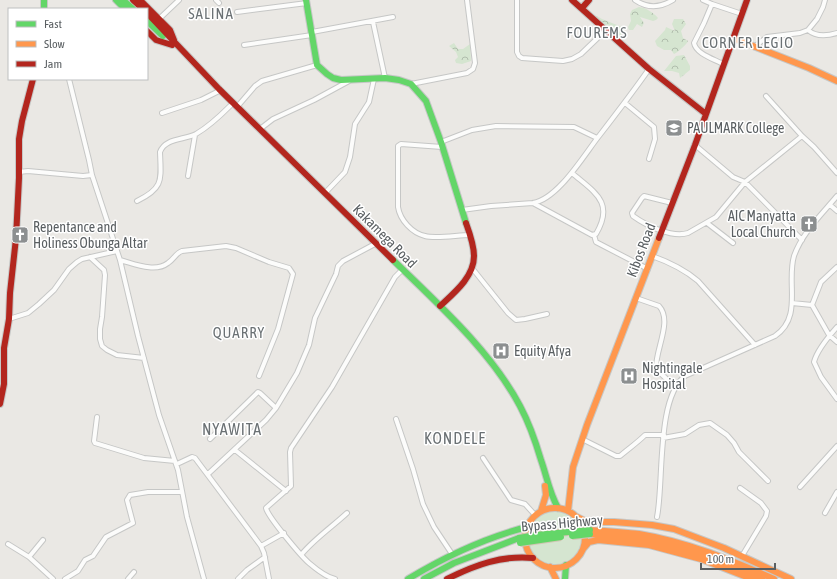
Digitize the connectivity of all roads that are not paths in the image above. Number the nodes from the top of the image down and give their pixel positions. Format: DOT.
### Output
graph roads {
  1 [pos="116,0"];
  2 [pos="123,0"];
  3 [pos="133,0"];
  4 [pos="140,0"];
  5 [pos="179,0"];
  6 [pos="467,0"];
  7 [pos="516,0"];
  8 [pos="572,0"];
  9 [pos="589,0"];
  10 [pos="635,0"];
  11 [pos="672,0"];
  12 [pos="703,0"];
  13 [pos="747,0"];
  14 [pos="825,0"];
  15 [pos="307,1"];
  16 [pos="712,4"];
  17 [pos="124,8"];
  18 [pos="132,8"];
  19 [pos="142,8"];
  20 [pos="582,8"];
  21 [pos="237,12"];
  22 [pos="148,14"];
  23 [pos="742,14"];
  24 [pos="393,17"];
  25 [pos="159,19"];
  26 [pos="148,22"];
  27 [pos="373,22"];
  28 [pos="606,30"];
  29 [pos="808,30"];
  30 [pos="148,32"];
  31 [pos="837,33"];
  32 [pos="312,34"];
  33 [pos="733,38"];
  34 [pos="173,44"];
  35 [pos="244,45"];
  36 [pos="754,47"];
  37 [pos="723,64"];
  38 [pos="317,65"];
  39 [pos="650,69"];
  40 [pos="385,78"];
  41 [pos="374,79"];
  42 [pos="33,80"];
  43 [pos="69,80"];
  44 [pos="351,80"];
  45 [pos="837,81"];
  46 [pos="411,84"];
  47 [pos="217,92"];
  48 [pos="766,96"];
  49 [pos="624,103"];
  50 [pos="234,107"];
  51 [pos="162,113"];
  52 [pos="706,114"];
  53 [pos="260,129"];
  54 [pos="195,135"];
  55 [pos="802,136"];
  56 [pos="597,138"];
  57 [pos="441,144"];
  58 [pos="695,145"];
  59 [pos="650,159"];
  60 [pos="19,172"];
  61 [pos="572,173"];
  62 [pos="837,173"];
  63 [pos="92,175"];
  64 [pos="188,176"];
  65 [pos="745,182"];
  66 [pos="325,193"];
  67 [pos="837,196"];
  68 [pos="137,201"];
  69 [pos="533,203"];
  70 [pos="672,203"];
  71 [pos="830,205"];
  72 [pos="462,210"];
  73 [pos="837,211"];
  74 [pos="708,223"];
  75 [pos="662,231"];
  76 [pos="470,235"];
  77 [pos="594,235"];
  78 [pos="802,240"];
  79 [pos="733,243"];
  80 [pos="373,245"];
  81 [pos="117,251"];
  82 [pos="652,256"];
  83 [pos="90,257"];
  84 [pos="120,260"];
  85 [pos="837,266"];
  86 [pos="472,268"];
  87 [pos="648,269"];
  88 [pos="400,272"];
  89 [pos="636,298"];
  90 [pos="792,303"];
  91 [pos="812,305"];
  92 [pos="440,306"];
  93 [pos="547,314"];
  94 [pos="9,319"];
  95 [pos="837,327"];
  96 [pos="829,335"];
  97 [pos="837,342"];
  98 [pos="755,345"];
  99 [pos="144,358"];
  100 [pos="259,376"];
  101 [pos="675,387"];
  102 [pos="837,399"];
  103 [pos="0,404"];
  104 [pos="276,408"];
  105 [pos="97,417"];
  106 [pos="396,418"];
  107 [pos="664,437"];
  108 [pos="210,439"];
  109 [pos="582,440"];
  110 [pos="837,446"];
  111 [pos="235,450"];
  112 [pos="483,458"];
  113 [pos="176,463"];
  114 [pos="208,474"];
  115 [pos="768,481"];
  116 [pos="800,487"];
  117 [pos="740,488"];
  118 [pos="286,491"];
  119 [pos="182,492"];
  120 [pos="837,492"];
  121 [pos="558,508"];
  122 [pos="541,511"];
  123 [pos="568,511"];
  124 [pos="347,513"];
  125 [pos="825,513"];
  126 [pos="535,515"];
  127 [pos="576,516"];
  128 [pos="657,517"];
  129 [pos="527,527"];
  130 [pos="284,534"];
  131 [pos="43,540"];
  132 [pos="8,544"];
  133 [pos="261,546"];
  134 [pos="698,550"];
  135 [pos="581,552"];
  136 [pos="452,554"];
  137 [pos="301,555"];
  138 [pos="742,556"];
  139 [pos="28,557"];
  140 [pos="265,557"];
  141 [pos="533,558"];
  142 [pos="566,565"];
  143 [pos="550,567"];
  144 [pos="134,572"];
  145 [pos="53,579"];
  146 [pos="65,579"];
  147 [pos="128,579"];
  148 [pos="204,579"];
  149 [pos="238,579"];
  150 [pos="269,579"];
  151 [pos="336,579"];
  152 [pos="408,579"];
  153 [pos="424,579"];
  154 [pos="431,579"];
  155 [pos="447,579"];
  156 [pos="556,579"];
  157 [pos="565,579"];
  158 [pos="752,579"];
  159 [pos="762,579"];
  160 [pos="774,579"];
  161 [pos="791,579"];
  1 -- 17 [label="main road"];
  2 -- 18 [label="main road"];
  3 -- 19 [label="main road"];
  4 -- 25 [label="main road"];
  5 -- 25 [label="street"];
  6 -- 46 [label="street"];
  7 -- 28 [label="street"];
  8 -- 20 [label="main road"];
  9 -- 20 [label="main road"];
  10 -- 11 [label="street"];
  12 -- 16 [label="street"];
  13 -- 23 [label="main road, Kibos Road"];
  14 -- 29 [label="street"];
  15 -- 21 [label="street"];
  15 -- 32 [label="main road"];
  16 -- 23 [label="street"];
  16 -- 37 [label="street"];
  20 -- 28 [label="main road"];
  22 -- 34 [label="main road, Kakamega Road"];
  23 -- 33 [label="main road, Kibos Road"];
  24 -- 27 [label="street"];
  25 -- 34 [label="main road"];
  26 -- 34 [label="main road, Kakamega Road"];
  27 -- 32 [label="street"];
  27 -- 40 [label="street"];
  28 -- 39 [label="main road"];
  29 -- 31 [label="street"];
  29 -- 36 [label="street"];
  30 -- 34 [label="main road"];
  32 -- 35 [label="street"];
  32 -- 38 [label="main road"];
  33 -- 36 [label="main road"];
  33 -- 37 [label="main road, Kibos Road"];
  34 -- 47 [label="main road, Kakamega Road"];
  34 -- 50 [label="main road, Kakamega Road"];
  36 -- 45 [label="main road"];
  37 -- 52 [label="main road, Kibos Road"];
  38 -- 44 [label="main road"];
  38 -- 50 [label="street"];
  39 -- 49 [label="street"];
  39 -- 52 [label="main road"];
  40 -- 41 [label="main road"];
  40 -- 46 [label="main road"];
  41 -- 44 [label="main road"];
  41 -- 66 [label="street"];
  42 -- 60 [label="main road"];
  43 -- 63 [label="street"];
  44 -- 53 [label="street"];
  46 -- 57 [label="main road"];
  47 -- 50 [label="main road, Kakamega Road"];
  47 -- 51 [label="street"];
  48 -- 55 [label="street"];
  49 -- 56 [label="street"];
  49 -- 59 [label="street"];
  50 -- 53 [label="main road, Kakamega Road"];
  50 -- 54 [label="street"];
  50 -- 80 [label="main road, Kakamega Road"];
  52 -- 58 [label="main road, Kibos Road"];
  53 -- 66 [label="main road, Kakamega Road"];
  54 -- 64 [label="street"];
  54 -- 68 [label="street"];
  55 -- 62 [label="street"];
  55 -- 65 [label="street"];
  56 -- 57 [label="street"];
  56 -- 61 [label="street"];
  57 -- 72 [label="main road"];
  57 -- 76 [label="street"];
  58 -- 65 [label="street"];
  58 -- 70 [label="main road, Kibos Road"];
  60 -- 63 [label="street"];
  60 -- 94 [label="main road"];
  61 -- 69 [label="street"];
  61 -- 77 [label="street"];
  63 -- 81 [label="street"];
  65 -- 74 [label="street"];
  65 -- 78 [label="street"];
  66 -- 92 [label="main road, Kakamega Road"];
  67 -- 71 [label="street"];
  69 -- 72 [label="street"];
  69 -- 77 [label="street"];
  70 -- 75 [label="main road, Kibos Road"];
  70 -- 75 [label="street"];
  71 -- 73 [label="street"];
  71 -- 78 [label="street"];
  72 -- 76 [label="main road"];
  74 -- 75 [label="street"];
  74 -- 79 [label="street"];
  75 -- 82 [label="main road, Kibos Road"];
  76 -- 86 [label="main road"];
  77 -- 87 [label="street"];
  78 -- 90 [label="street"];
  80 -- 88 [label="main road, Kakamega Road"];
  80 -- 104 [label="street"];
  81 -- 83 [label="street"];
  81 -- 84 [label="street"];
  82 -- 87 [label="main road, Kibos Road"];
  82 -- 98 [label="street"];
  83 -- 94 [label="street"];
  83 -- 99 [label="street"];
  84 -- 99 [label="street"];
  84 -- 100 [label="street"];
  85 -- 91 [label="street"];
  86 -- 92 [label="main road"];
  86 -- 93 [label="street"];
  87 -- 89 [label="main road, Kibos Road"];
  88 -- 118 [label="street"];
  88 -- 122 [label="main road, Kakamega Road"];
  89 -- 101 [label="street"];
  89 -- 109 [label="main road, Kibos Road"];
  90 -- 91 [label="street"];
  90 -- 98 [label="street"];
  91 -- 96 [label="street"];
  92 -- 121 [label="main road, Kakamega Road"];
  94 -- 103 [label="main road"];
  95 -- 96 [label="street"];
  96 -- 97 [label="street"];
  96 -- 102 [label="street"];
  98 -- 101 [label="street"];
  99 -- 113 [label="street"];
  101 -- 107 [label="street"];
  104 -- 108 [label="street"];
  104 -- 111 [label="street"];
  105 -- 113 [label="street"];
  106 -- 136 [label="street"];
  107 -- 109 [label="street"];
  107 -- 115 [label="street"];
  107 -- 128 [label="street"];
  109 -- 123 [label="main road, Kibos Road"];
  110 -- 116 [label="street"];
  111 -- 114 [label="street"];
  111 -- 118 [label="street"];
  112 -- 126 [label="street"];
  113 -- 114 [label="street"];
  113 -- 119 [label="street"];
  114 -- 133 [label="street"];
  117 -- 138 [label="street"];
  118 -- 130 [label="street"];
  119 -- 146 [label="street"];
  119 -- 148 [label="street"];
  120 -- 125 [label="street"];
  121 -- 122 [label="main road"];
  121 -- 123 [label="main road"];
  122 -- 126 [label="main road"];
  123 -- 127 [label="main road"];
  124 -- 137 [label="street"];
  126 -- 129 [label="main road"];
  127 -- 135 [label="main road"];
  127 -- 138 [label="main road"];
  129 -- 136 [label="main road"];
  129 -- 141 [label="main road"];
  130 -- 133 [label="street"];
  130 -- 137 [label="street"];
  131 -- 139 [label="street"];
  132 -- 139 [label="street"];
  133 -- 140 [label="street"];
  134 -- 153 [label="main road, Bypass Highway, bridge"];
  134 -- 154 [label="main road, Bypass Highway, bridge"];
  134 -- 159 [label="main road, Bypass Highway"];
  134 -- 160 [label="main road, Bypass Highway"];
  135 -- 142 [label="main road"];
  135 -- 158 [label="main road"];
  136 -- 152 [label="main road"];
  137 -- 151 [label="street"];
  138 -- 161 [label="main road"];
  139 -- 145 [label="street"];
  140 -- 149 [label="street"];
  140 -- 150 [label="street"];
  141 -- 143 [label="main road"];
  141 -- 155 [label="main road"];
  142 -- 143 [label="main road"];
  142 -- 157 [label="main road"];
  143 -- 156 [label="main road"];
  144 -- 147 [label="street"];
}
